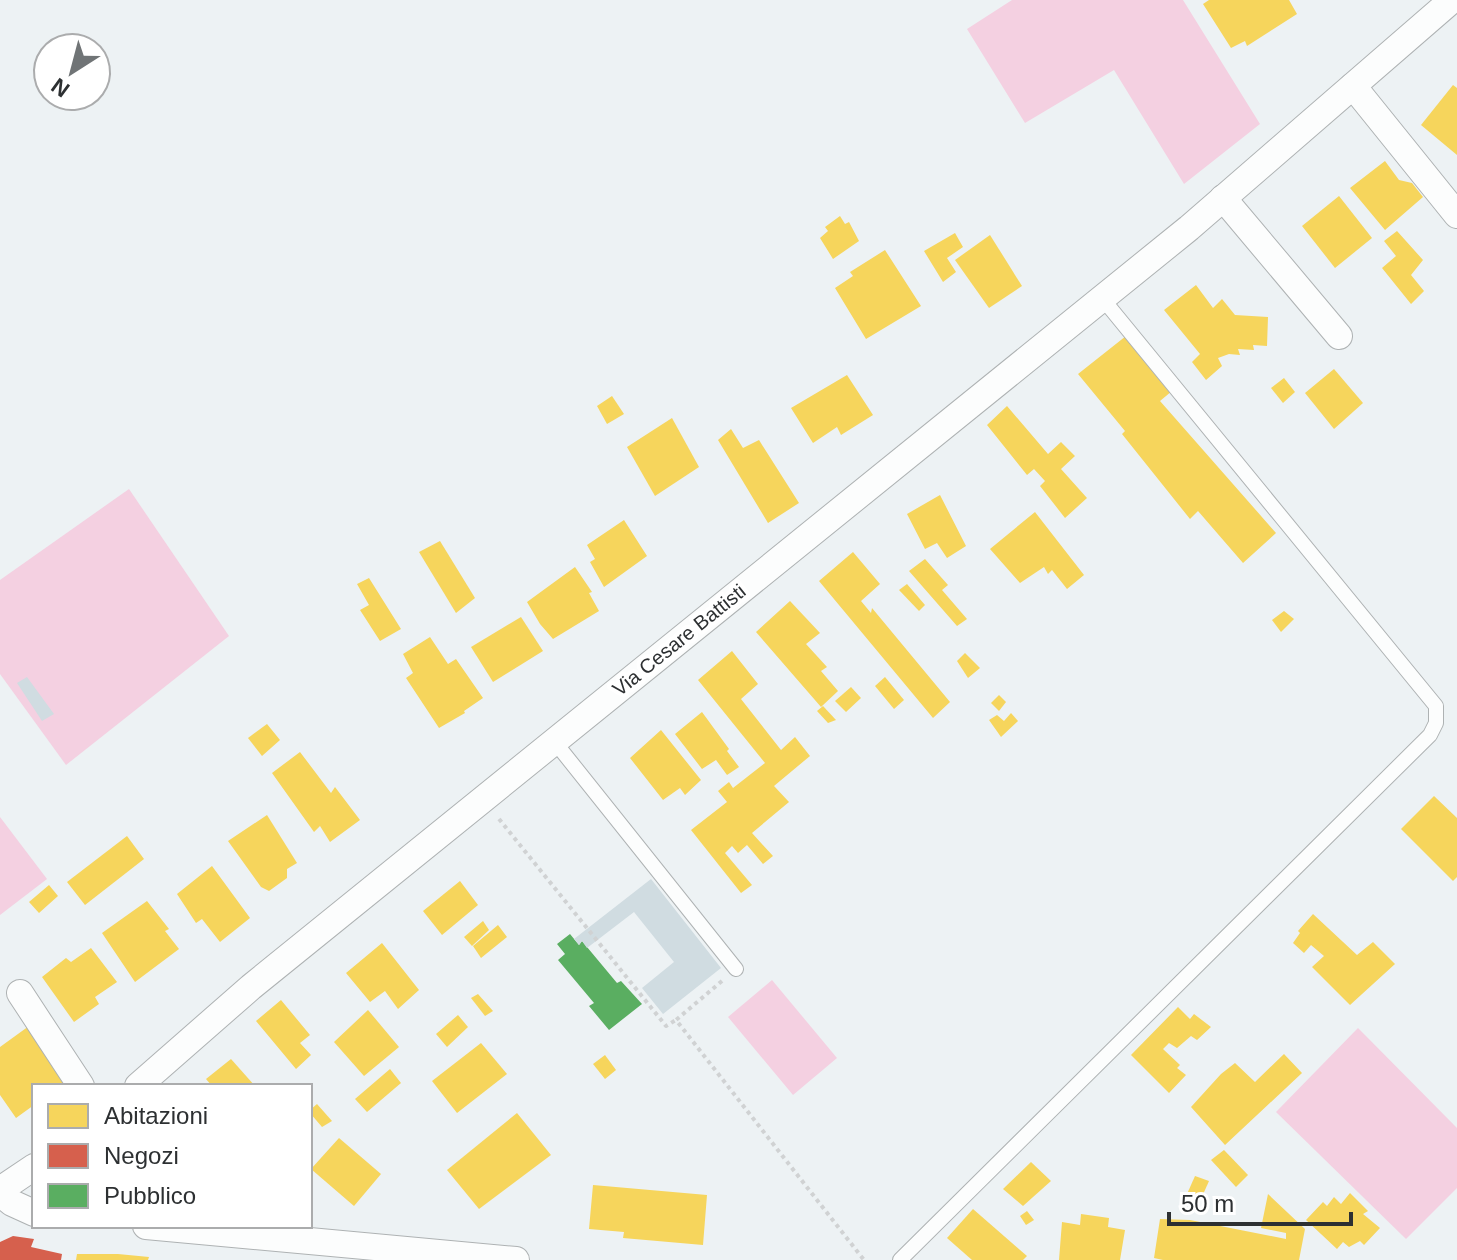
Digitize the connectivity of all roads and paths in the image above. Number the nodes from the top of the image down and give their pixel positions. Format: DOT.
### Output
graph roads {
  1 [pos="1452,0"];
  2 [pos="1353,86"];
  3 [pos="1223,198"];
  4 [pos="1457,215"];
  5 [pos="1102,298"];
  6 [pos="1339,336"];
  7 [pos="554,741"];
  8 [pos="483,799"];
  9 [pos="736,969"];
  10 [pos="20,993"];
  11 [pos="676,1020"];
  12 [pos="80,1084"];
  13 [pos="140,1084"];
  14 [pos="32,1168"];
  15 [pos="0,1191"];
  16 [pos="32,1212"];
  17 [pos="168,1228"];
  18 [pos="516,1260"];
  19 [pos="864,1260"];
  20 [pos="900,1260"];
  1 -- 2 [label="street, Via Cesare Battisti"];
  2 -- 3 [label="street, Via Cesare Battisti"];
  2 -- 4 [label="street"];
  3 -- 5 [label="street, Via Cesare Battisti"];
  3 -- 6 [label="street"];
  5 -- 7 [label="street, Via Cesare Battisti"];
  5 -- 20 [label="lane"];
  7 -- 8 [label="street, Via Cesare Battisti"];
  7 -- 9 [label="lane"];
  8 -- 11 [label="path"];
  8 -- 13 [label="street, Via Cesare Battisti"];
  9 -- 11 [label="path"];
  10 -- 12 [label="street"];
  11 -- 19 [label="path"];
  14 -- 15 [label="street"];
  15 -- 16 [label="street"];
  17 -- 18 [label="street"];
}
